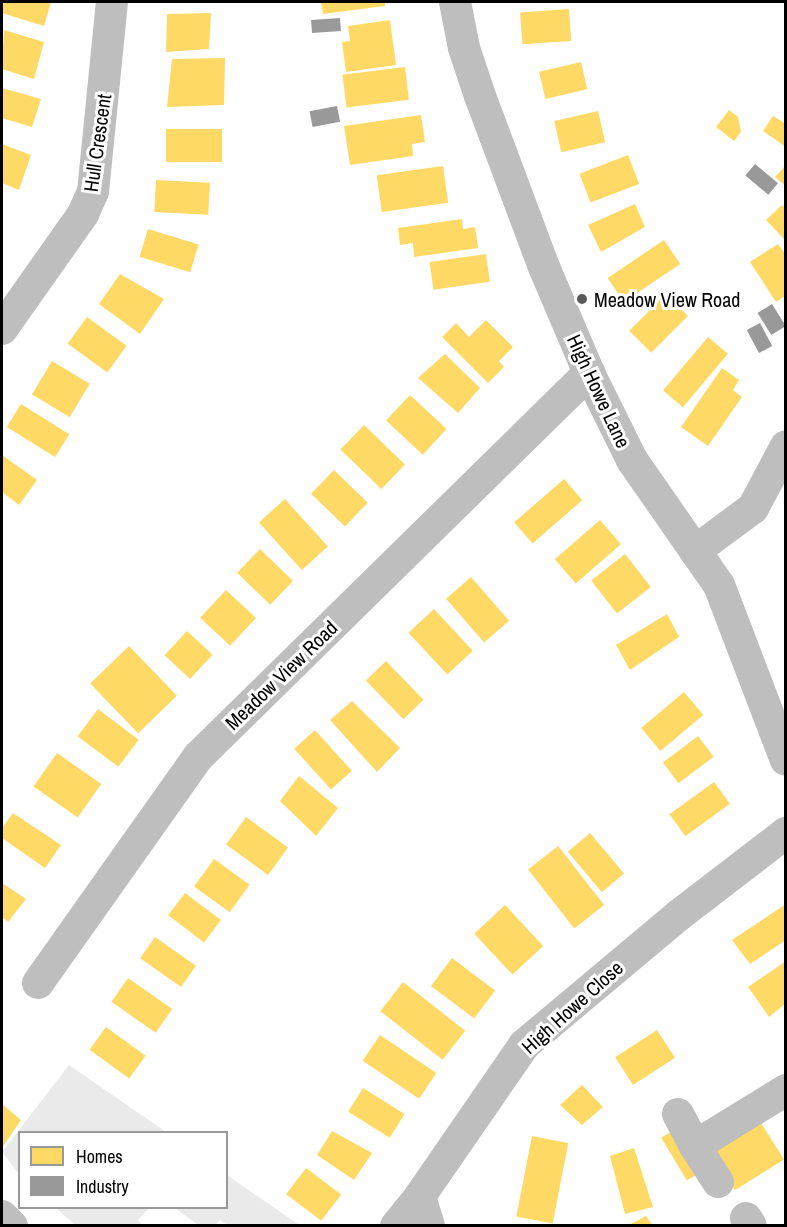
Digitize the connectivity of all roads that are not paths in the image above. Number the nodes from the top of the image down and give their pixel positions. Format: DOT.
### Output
graph roads {
  1 [pos="112,2"];
  2 [pos="455,2"];
  3 [pos="2,329"];
  4 [pos="589,373"];
  5 [pos="786,446"];
  6 [pos="694,551"];
  7 [pos="786,760"];
  8 [pos="786,833"];
  9 [pos="38,983"];
  10 [pos="786,1090"];
  11 [pos="678,1114"];
  12 [pos="695,1146"];
  13 [pos="718,1182"];
  14 [pos="420,1196"];
  15 [pos="396,1226"];
  16 [pos="429,1226"];
  1 -- 3 [label="street, Hull Crescent"];
  2 -- 4 [label="street, High Howe Lane"];
  4 -- 6 [label="street, High Howe Lane"];
  4 -- 9 [label="street, Meadow View Road"];
  5 -- 6 [label="street"];
  6 -- 7 [label="street, High Howe Lane"];
  8 -- 14 [label="street, High Howe Close"];
  10 -- 12 [label="street"];
  11 -- 12 [label="street"];
  12 -- 13 [label="street"];
  14 -- 15 [label="street, High Howe Close"];
  14 -- 16 [label="street"];
}
